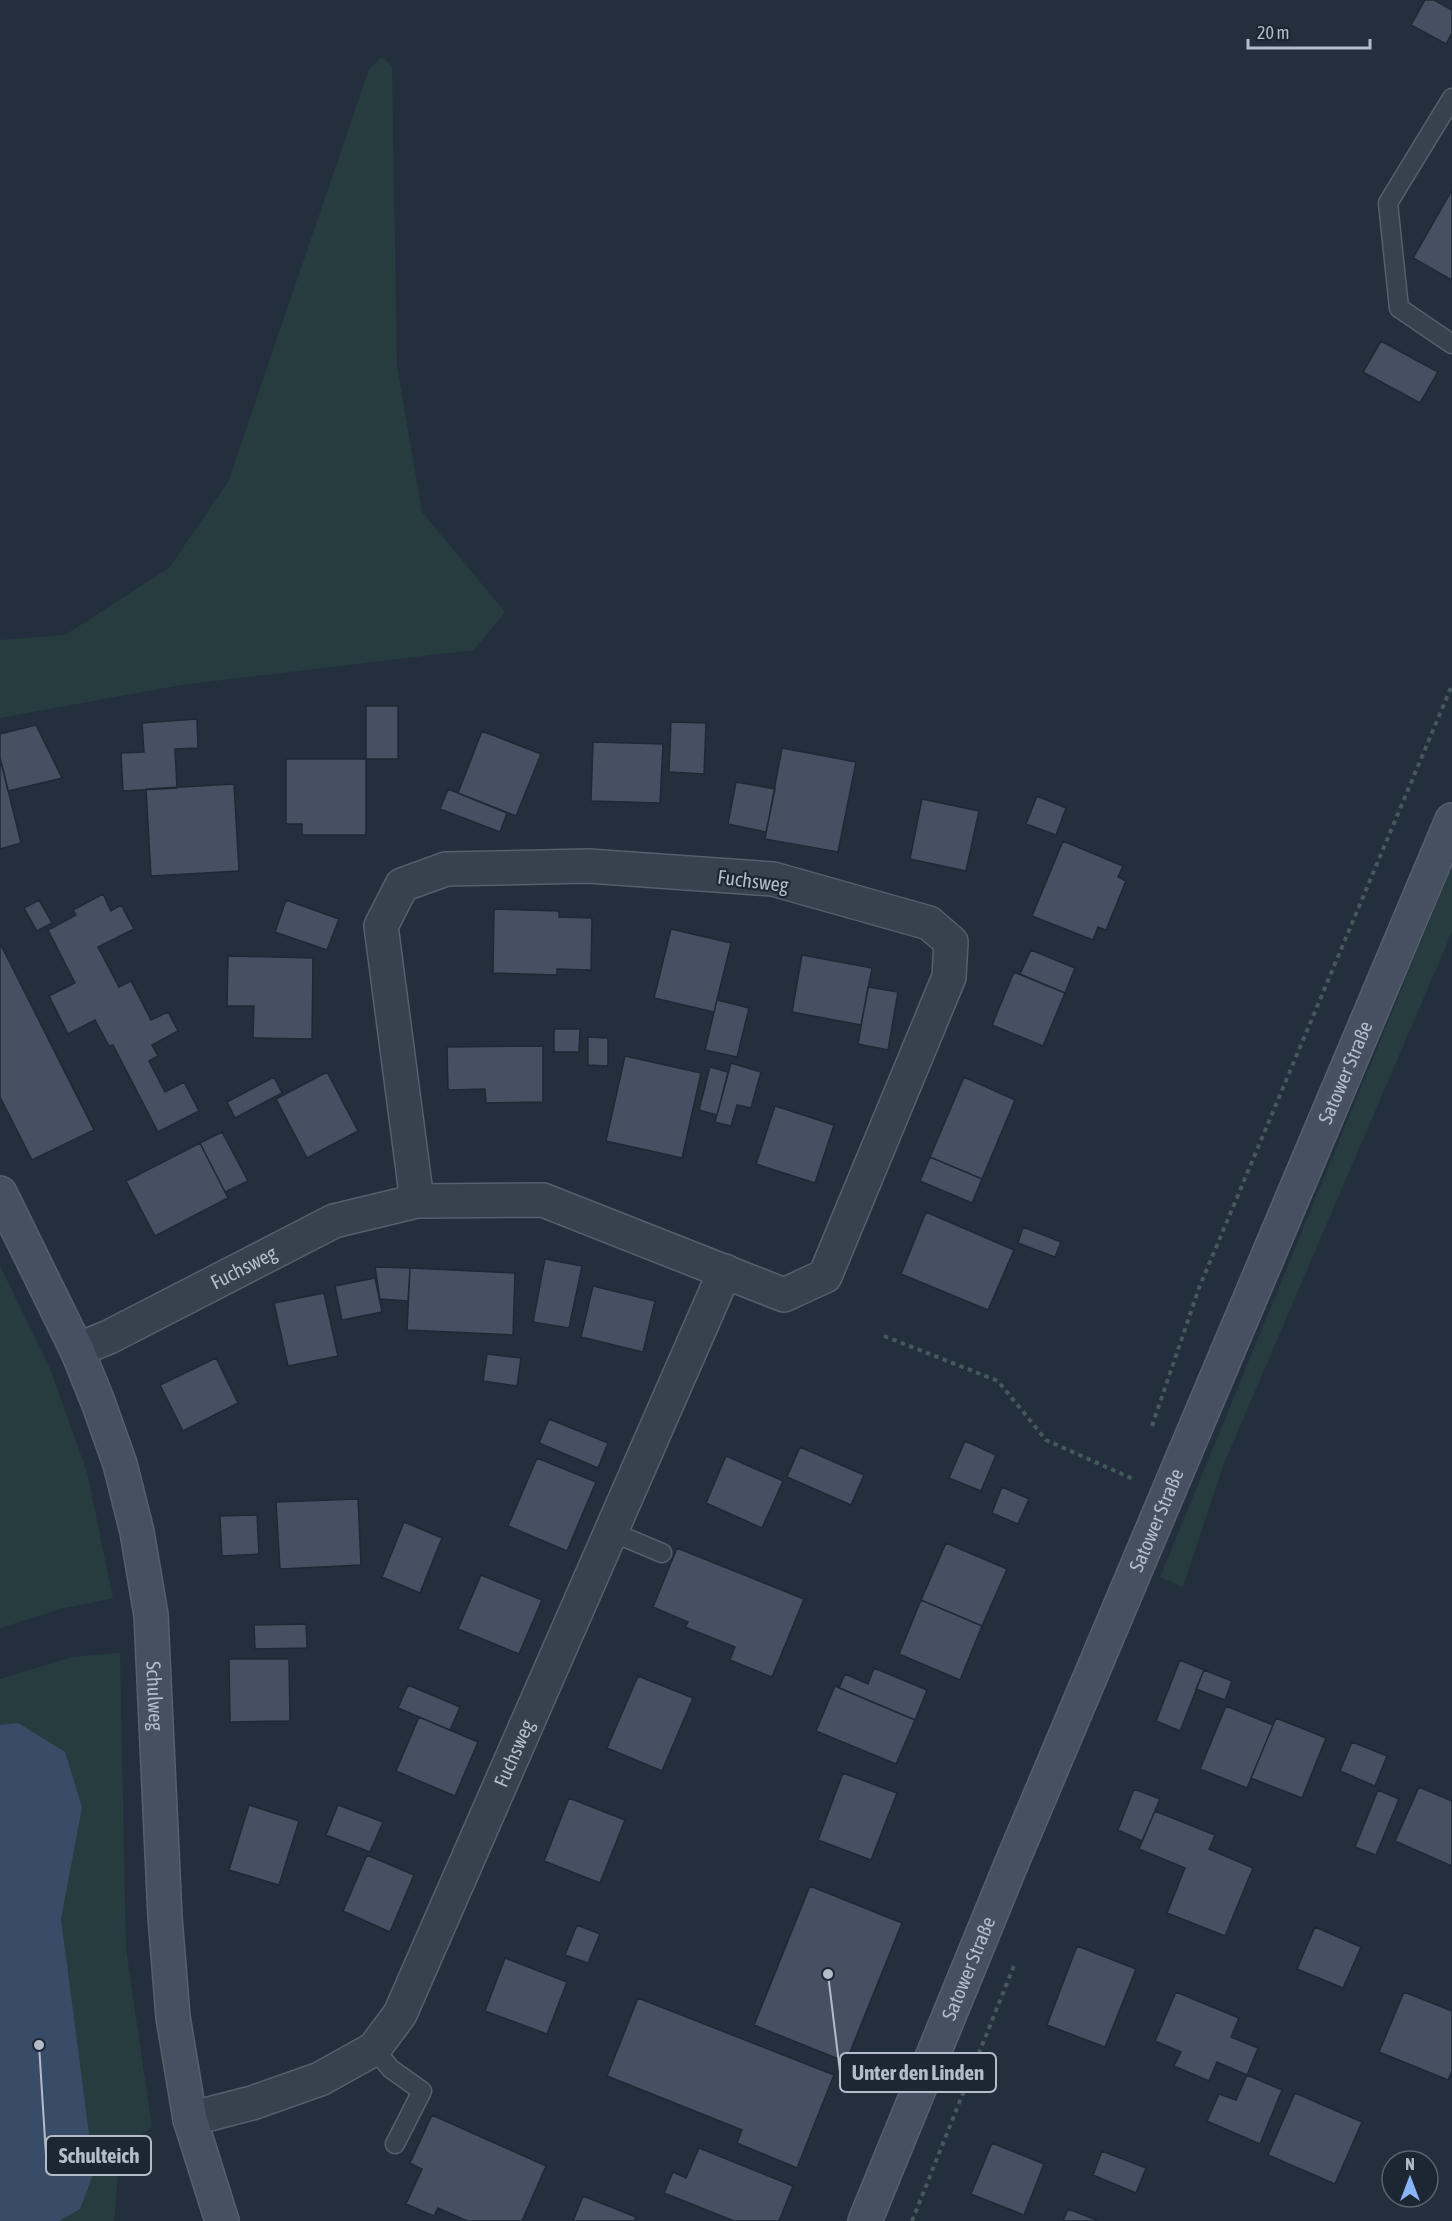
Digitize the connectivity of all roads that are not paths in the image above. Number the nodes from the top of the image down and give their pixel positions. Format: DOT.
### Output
graph roads {
  1 [pos="1452,98"];
  2 [pos="1452,344"];
  3 [pos="1452,820"];
  4 [pos="0,1193"];
  5 [pos="417,1201"];
  6 [pos="724,1272"];
  7 [pos="77,1350"];
  8 [pos="612,1532"];
  9 [pos="662,1553"];
  10 [pos="374,2049"];
  11 [pos="190,2119"];
  12 [pos="395,2145"];
  13 [pos="222,2221"];
  14 [pos="865,2221"];
  1 -- 2 [label="lane"];
  3 -- 14 [label="main road, Satower Straße"];
  4 -- 7 [label="main road, Schulweg"];
  5 -- 6 [label="street, Fuchsweg"];
  5 -- 6 [label="street, Fuchsweg"];
  5 -- 7 [label="street, Fuchsweg"];
  6 -- 8 [label="street, Fuchsweg"];
  7 -- 11 [label="main road, Schulweg"];
  8 -- 9 [label="lane"];
  8 -- 10 [label="street, Fuchsweg"];
  10 -- 11 [label="street, Fuchsweg"];
  10 -- 12 [label="lane"];
  11 -- 13 [label="main road, Schulweg"];
}
